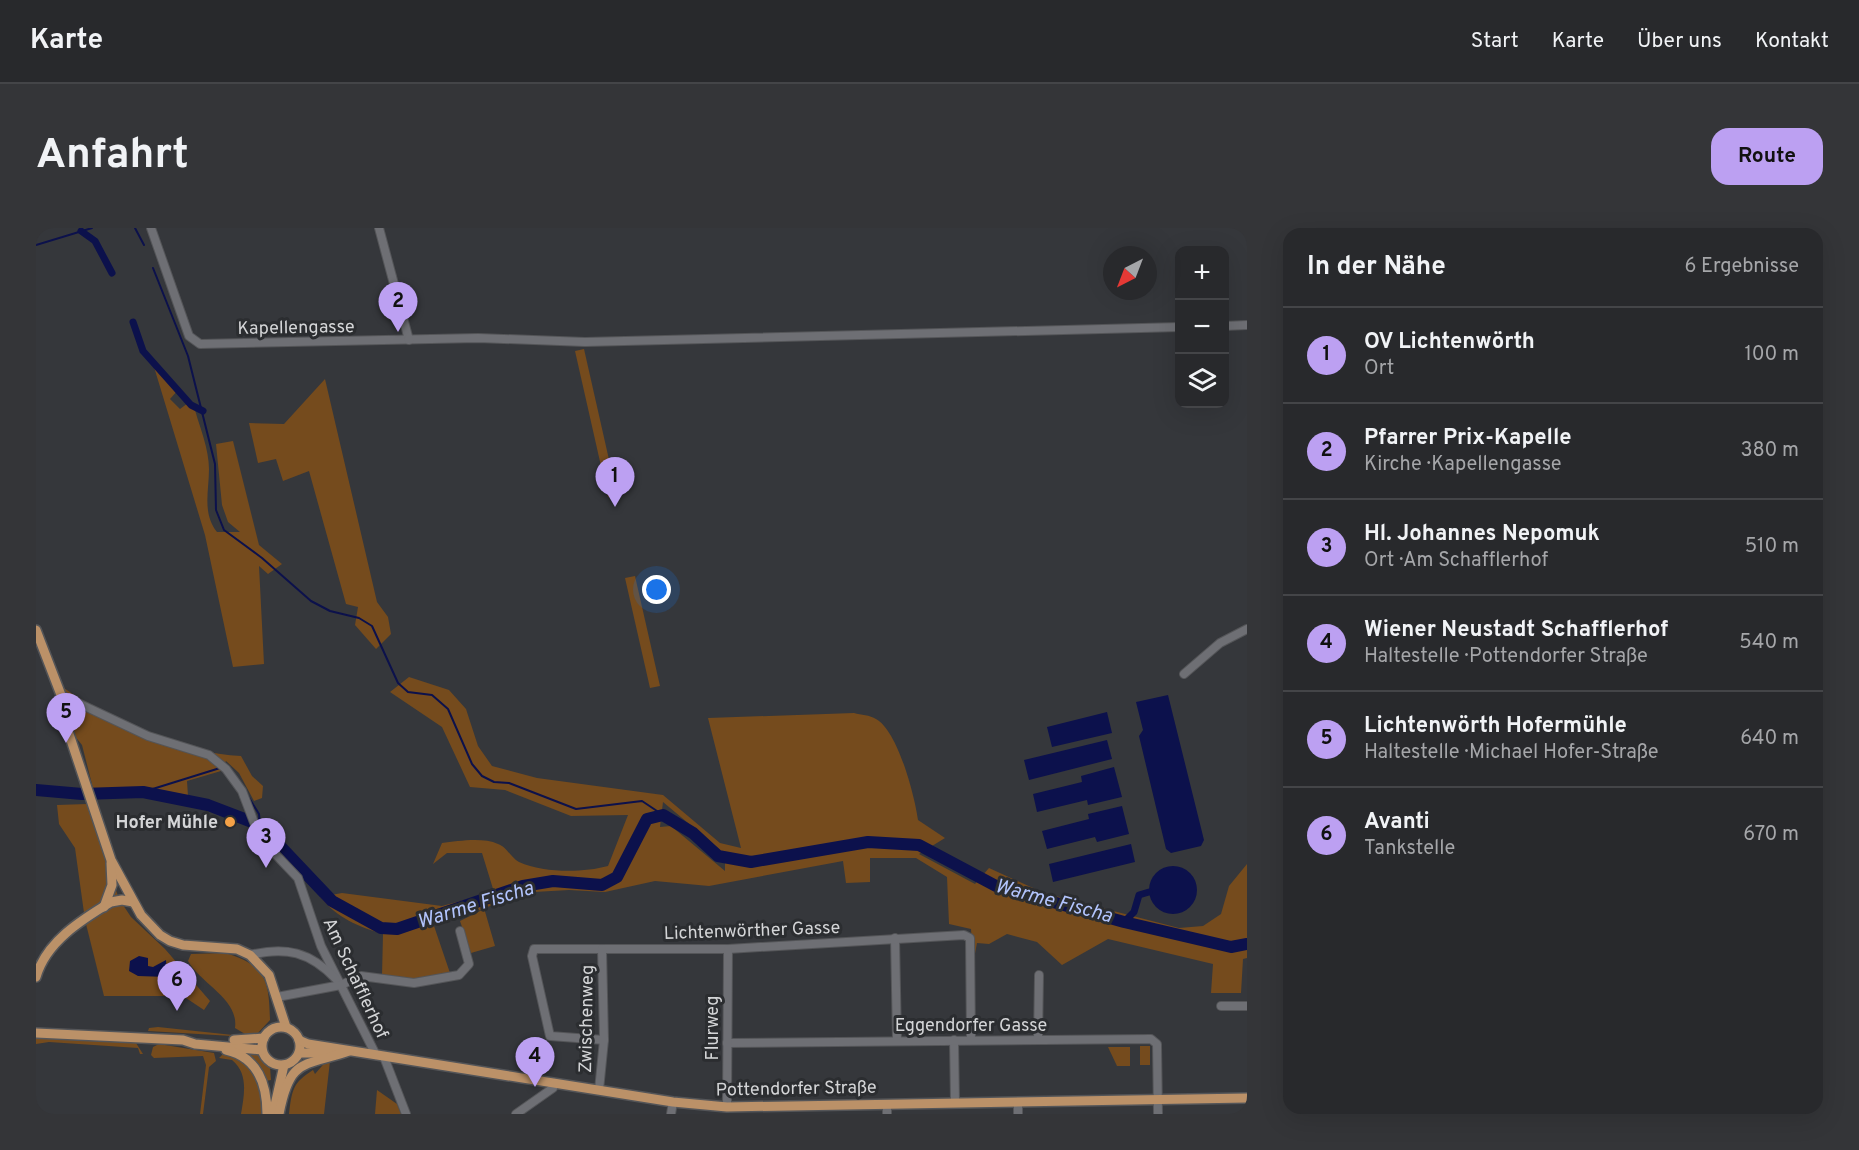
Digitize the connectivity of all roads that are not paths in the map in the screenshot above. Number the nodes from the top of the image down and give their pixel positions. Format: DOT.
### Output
graph roads {
  1 [pos="152,228"];
  2 [pos="379,228"];
  3 [pos="1247,325"];
  4 [pos="1229,326"];
  5 [pos="1175,327"];
  6 [pos="409,340"];
  7 [pos="1247,629"];
  8 [pos="36,630"];
  9 [pos="1184,674"];
  10 [pos="61,695"];
  11 [pos="111,860"];
  12 [pos="133,902"];
  13 [pos="104,907"];
  14 [pos="460,931"];
  15 [pos="895,938"];
  16 [pos="602,949"];
  17 [pos="728,949"];
  18 [pos="250,955"];
  19 [pos="1039,975"];
  20 [pos="36,977"];
  21 [pos="341,985"];
  22 [pos="277,998"];
  23 [pos="1221,1006"];
  24 [pos="1247,1006"];
  25 [pos="36,1026"];
  26 [pos="286,1027"];
  27 [pos="274,1028"];
  28 [pos="36,1033"];
  29 [pos="50,1033"];
  30 [pos="264,1038"];
  31 [pos="183,1040"];
  32 [pos="300,1040"];
  33 [pos="604,1040"];
  34 [pos="897,1040"];
  35 [pos="954,1040"];
  36 [pos="971,1040"];
  37 [pos="1038,1040"];
  38 [pos="727,1043"];
  39 [pos="203,1045"];
  40 [pos="262,1050"];
  41 [pos="349,1051"];
  42 [pos="299,1053"];
  43 [pos="380,1056"];
  44 [pos="273,1063"];
  45 [pos="284,1065"];
  46 [pos="555,1083"];
  47 [pos="599,1090"];
  48 [pos="1247,1098"];
  49 [pos="1158,1099"];
  50 [pos="674,1102"];
  51 [pos="1018,1102"];
  52 [pos="955,1103"];
  53 [pos="727,1107"];
  54 [pos="273,1109"];
  55 [pos="887,1109"];
  56 [pos="764,1110"];
  57 [pos="267,1114"];
  58 [pos="279,1114"];
  59 [pos="406,1114"];
  60 [pos="516,1114"];
  61 [pos="671,1114"];
  62 [pos="1018,1114"];
  63 [pos="1158,1114"];
  1 -- 6 [label="street, Kapellengasse"];
  2 -- 6 [label="street"];
  3 -- 4 [label="street"];
  5 -- 6 [label="street, Kapellengasse"];
  7 -- 9 [label="street"];
  8 -- 10 [label="main road"];
  10 -- 11 [label="main road"];
  10 -- 21 [label="street, Am Schafflerhof"];
  11 -- 12 [label="main road"];
  11 -- 13 [label="main road"];
  12 -- 13 [label="main road"];
  12 -- 18 [label="main road"];
  13 -- 20 [label="main road"];
  14 -- 21 [label="street"];
  15 -- 17 [label="street, Lichtenwörther Gasse"];
  15 -- 34 [label="street"];
  15 -- 36 [label="street, Lichtenwörther Gasse"];
  16 -- 17 [label="street, Lichtenwörther Gasse"];
  16 -- 33 [label="street, Zwischenweg"];
  16 -- 33 [label="street, Lichtenwörther Gasse"];
  17 -- 38 [label="street, Flurweg"];
  18 -- 21 [label="street"];
  18 -- 22 [label="main road"];
  19 -- 37 [label="street"];
  21 -- 22 [label="street"];
  21 -- 43 [label="street, Am Schafflerhof"];
  22 -- 26 [label="main road"];
  22 -- 27 [label="main road"];
  23 -- 24 [label="street"];
  25 -- 29 [label="main road"];
  26 -- 27 [label="main road"];
  26 -- 32 [label="main road"];
  27 -- 30 [label="main road"];
  28 -- 29 [label="main road"];
  29 -- 31 [label="main road"];
  30 -- 31 [label="main road"];
  30 -- 40 [label="main road"];
  31 -- 39 [label="main road"];
  32 -- 41 [label="main road, Pottendorfer Straße"];
  32 -- 42 [label="main road"];
  33 -- 47 [label="street, Zwischenweg"];
  34 -- 35 [label="street, Eggendorfer Gasse"];
  34 -- 38 [label="street, Eggendorfer Gasse"];
  35 -- 36 [label="street, Eggendorfer Gasse"];
  35 -- 52 [label="street"];
  36 -- 37 [label="street, Eggendorfer Gasse"];
  37 -- 49 [label="street, Eggendorfer Gasse"];
  38 -- 53 [label="street, Flurweg"];
  39 -- 40 [label="main road"];
  39 -- 57 [label="main road"];
  40 -- 44 [label="main road"];
  41 -- 42 [label="main road, Pottendorfer Straße"];
  41 -- 43 [label="main road, Pottendorfer Straße"];
  41 -- 58 [label="main road"];
  42 -- 45 [label="main road"];
  43 -- 46 [label="main road, Pottendorfer Straße"];
  43 -- 59 [label="street, Am Schafflerhof"];
  44 -- 45 [label="main road"];
  44 -- 54 [label="main road"];
  45 -- 54 [label="main road"];
  46 -- 47 [label="main road, Pottendorfer Straße"];
  46 -- 60 [label="street"];
  47 -- 50 [label="main road, Pottendorfer Straße"];
  48 -- 49 [label="main road, Pottendorfer Straße"];
  49 -- 51 [label="main road, Pottendorfer Straße"];
  49 -- 63 [label="street"];
  50 -- 53 [label="main road, Pottendorfer Straße"];
  50 -- 61 [label="street"];
  51 -- 52 [label="main road, Pottendorfer Straße"];
  51 -- 62 [label="street"];
  52 -- 55 [label="main road, Pottendorfer Straße"];
  53 -- 56 [label="main road, Pottendorfer Straße"];
  55 -- 56 [label="main road, Pottendorfer Straße"];
}
